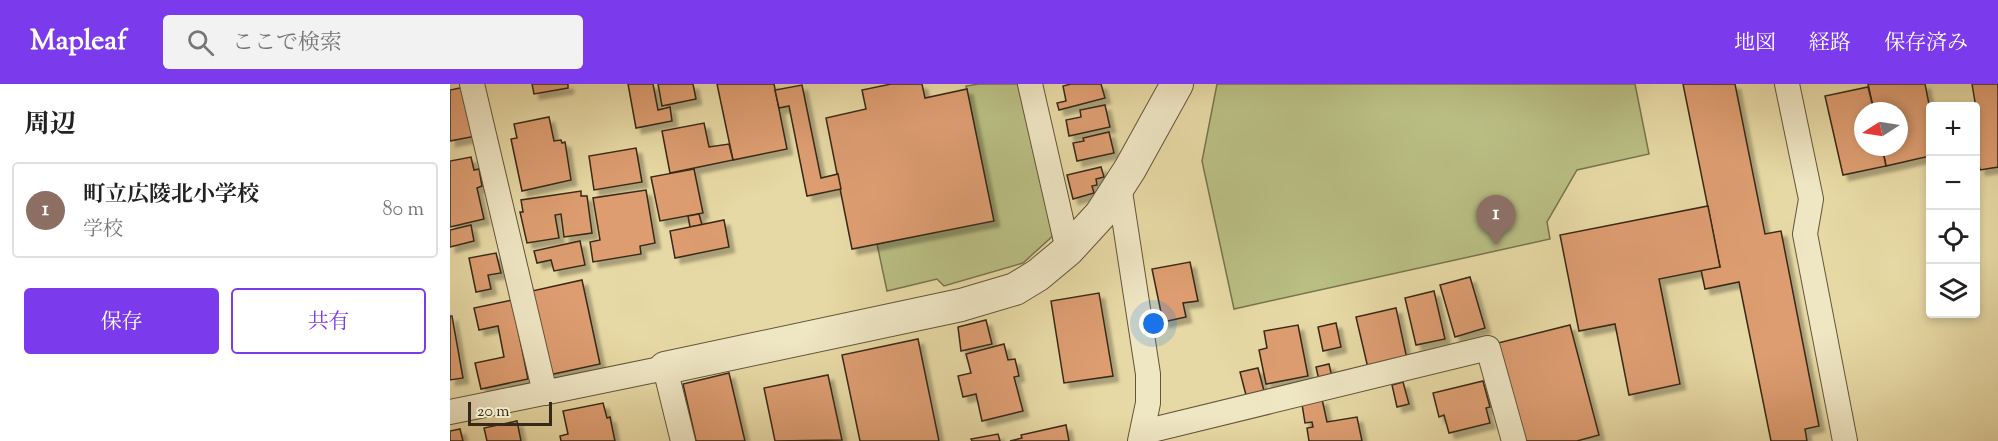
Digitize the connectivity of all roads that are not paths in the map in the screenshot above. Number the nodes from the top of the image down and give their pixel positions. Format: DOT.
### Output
graph roads {
  1 [pos="472,84"];
  2 [pos="1030,84"];
  3 [pos="1177,84"];
  4 [pos="1787,84"];
  5 [pos="1119,185"];
  6 [pos="1068,250"];
  7 [pos="665,368"];
  8 [pos="545,393"];
  9 [pos="450,412"];
  10 [pos="1142,436"];
  11 [pos="683,441"];
  12 [pos="1514,441"];
  13 [pos="1845,441"];
  1 -- 8 [label="street"];
  2 -- 6 [label="street"];
  3 -- 5 [label="street"];
  4 -- 13 [label="street"];
  5 -- 6 [label="street"];
  5 -- 10 [label="street"];
  6 -- 7 [label="street"];
  7 -- 8 [label="street"];
  7 -- 11 [label="street"];
  8 -- 9 [label="street"];
  10 -- 12 [label="street"];
}
